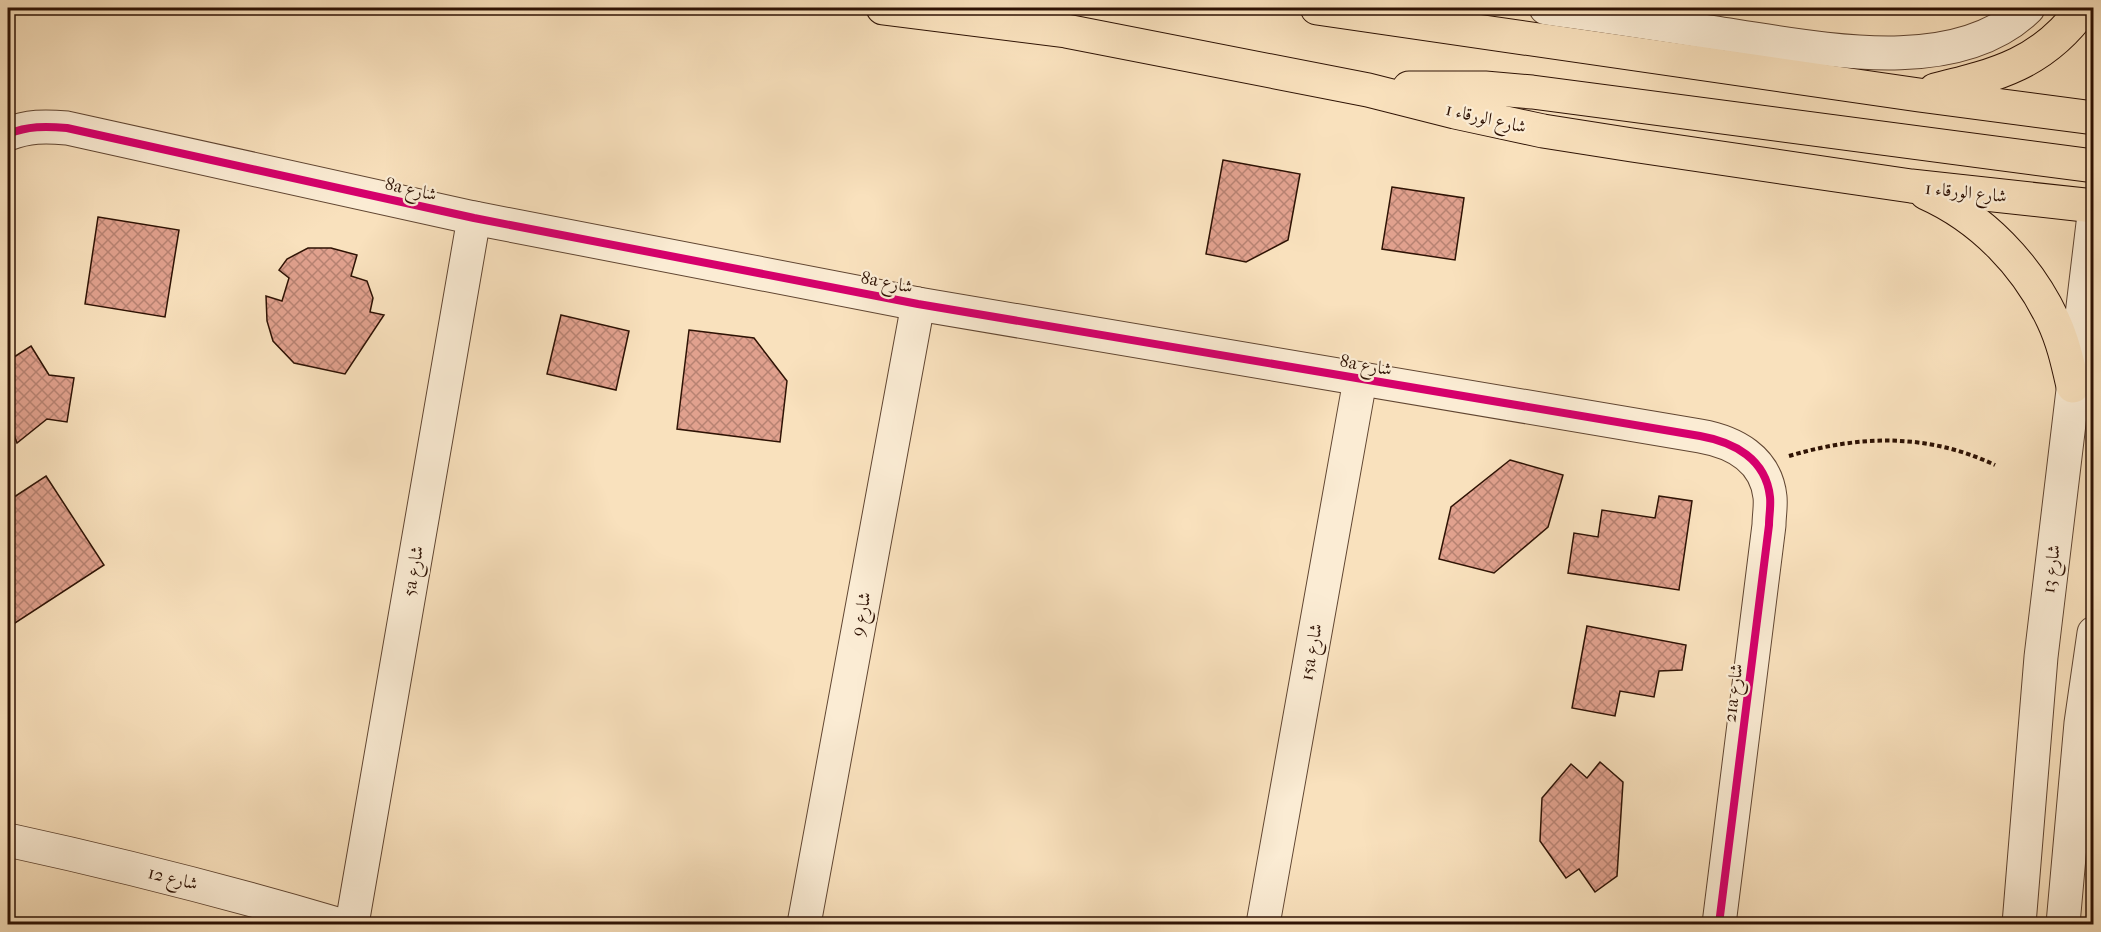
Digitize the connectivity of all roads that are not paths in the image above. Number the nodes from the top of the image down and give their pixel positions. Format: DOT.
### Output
graph roads {
  1 [pos="883,8"];
  2 [pos="1317,8"];
  3 [pos="1546,8"];
  4 [pos="2028,8"];
  5 [pos="2083,8"];
  6 [pos="1368,90"];
  7 [pos="1919,94"];
  8 [pos="2094,118"];
  9 [pos="8,134"];
  10 [pos="2094,166"];
  11 [pos="1911,186"];
  12 [pos="2094,206"];
  13 [pos="2094,215"];
  14 [pos="474,218"];
  15 [pos="918,304"];
  16 [pos="1360,380"];
  17 [pos="2073,386"];
  18 [pos="1759,466"];
  19 [pos="2094,633"];
  20 [pos="8,840"];
  21 [pos="2013,917"];
  22 [pos="337,924"];
  23 [pos="352,924"];
  24 [pos="804,924"];
  25 [pos="1263,924"];
  26 [pos="1719,924"];
  27 [pos="2064,924"];
  1 -- 6 [label="main road, شارع الورقاء 1"];
  2 -- 7 [label="main road"];
  3 -- 4 [label="street"];
  5 -- 7 [label="main road"];
  6 -- 10 [label="main road"];
  6 -- 11 [label="main road, شارع الورقاء 1"];
  7 -- 8 [label="main road"];
  9 -- 14 [label="street, 8a شارع"];
  11 -- 12 [label="main road, شارع الورقاء 1"];
  11 -- 17 [label="main road"];
  13 -- 17 [label="street, شارع 13"];
  14 -- 15 [label="street, 8a شارع"];
  14 -- 23 [label="street, 5a شارع"];
  15 -- 16 [label="street, 8a شارع"];
  15 -- 24 [label="street, شارع 9"];
  16 -- 18 [label="street, 8a شارع"];
  16 -- 25 [label="street, 15a شارع"];
  17 -- 21 [label="street, شارع 13"];
  18 -- 26 [label="street, 21a شارع"];
  19 -- 27 [label="street"];
  20 -- 22 [label="street, شارع 12"];
}
